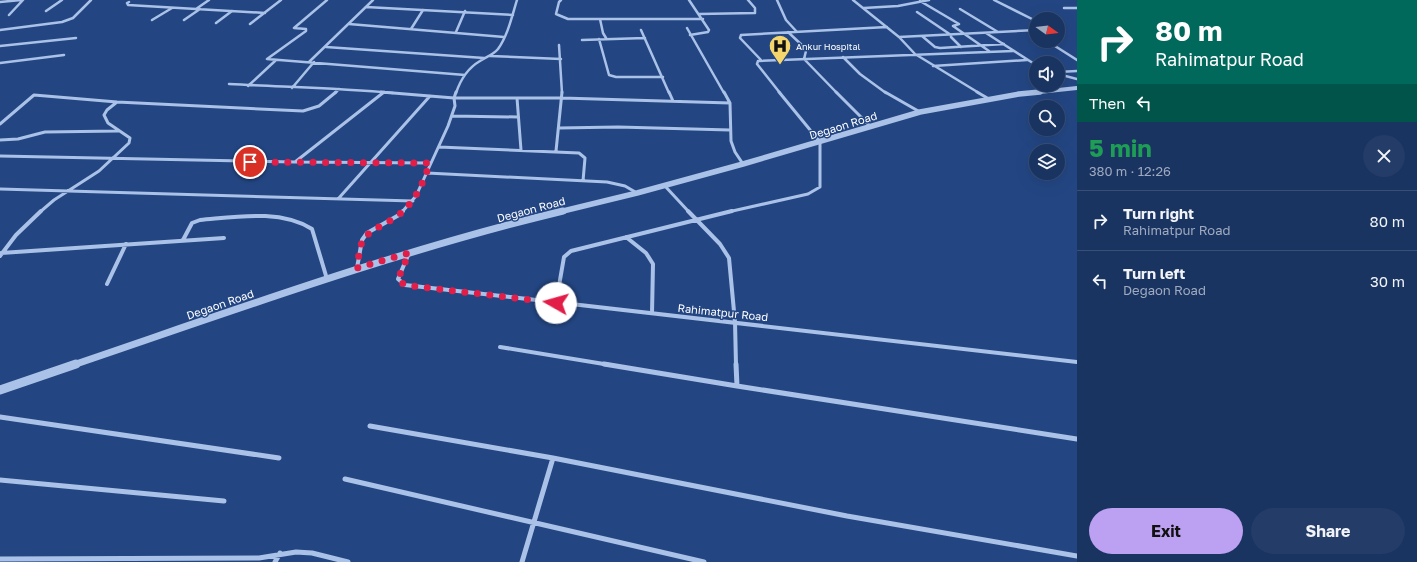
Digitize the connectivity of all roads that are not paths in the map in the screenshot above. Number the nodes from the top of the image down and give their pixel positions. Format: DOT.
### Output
graph roads {
  1 [pos="22,0"];
  2 [pos="62,0"];
  3 [pos="91,0"];
  4 [pos="209,0"];
  5 [pos="281,0"];
  6 [pos="327,0"];
  7 [pos="373,0"];
  8 [pos="518,0"];
  9 [pos="561,0"];
  10 [pos="689,0"];
  11 [pos="748,0"];
  12 [pos="777,0"];
  13 [pos="853,0"];
  14 [pos="929,0"];
  15 [pos="994,0"];
  16 [pos="920,1"];
  17 [pos="0,2"];
  18 [pos="129,2"];
  19 [pos="366,7"];
  20 [pos="172,8"];
  21 [pos="864,8"];
  22 [pos="960,8"];
  23 [pos="1064,8"];
  24 [pos="1077,8"];
  25 [pos="196,9"];
  26 [pos="200,9"];
  27 [pos="423,10"];
  28 [pos="46,11"];
  29 [pos="232,11"];
  30 [pos="464,12"];
  31 [pos="917,12"];
  32 [pos="264,13"];
  33 [pos="699,14"];
  34 [pos="10,15"];
  35 [pos="513,15"];
  36 [pos="1029,18"];
  37 [pos="600,19"];
  38 [pos="702,19"];
  39 [pos="152,20"];
  40 [pos="184,20"];
  41 [pos="216,23"];
  42 [pos="250,24"];
  43 [pos="349,24"];
  44 [pos="887,27"];
  45 [pos="687,28"];
  46 [pos="411,29"];
  47 [pos="0,30"];
  48 [pos="641,30"];
  49 [pos="1029,30"];
  50 [pos="456,32"];
  51 [pos="788,32"];
  52 [pos="797,32"];
  53 [pos="986,32"];
  54 [pos="998,32"];
  55 [pos="690,34"];
  56 [pos="964,34"];
  57 [pos="951,35"];
  58 [pos="922,36"];
  59 [pos="504,37"];
  60 [pos="899,37"];
  61 [pos="76,38"];
  62 [pos="606,38"];
  63 [pos="645,38"];
  64 [pos="599,39"];
  65 [pos="582,40"];
  66 [pos="559,44"];
  67 [pos="1004,44"];
  68 [pos="0,46"];
  69 [pos="981,46"];
  70 [pos="326,47"];
  71 [pos="961,47"];
  72 [pos="1058,48"];
  73 [pos="1013,51"];
  74 [pos="990,52"];
  75 [pos="64,54"];
  76 [pos="915,54"];
  77 [pos="490,56"];
  78 [pos="843,57"];
  79 [pos="484,58"];
  80 [pos="561,59"];
  81 [pos="804,59"];
  82 [pos="761,60"];
  83 [pos="1027,60"];
  84 [pos="1077,60"];
  85 [pos="275,61"];
  86 [pos="309,62"];
  87 [pos="314,62"];
  88 [pos="0,63"];
  89 [pos="933,66"];
  90 [pos="1077,71"];
  91 [pos="1065,72"];
  92 [pos="465,75"];
  93 [pos="1065,75"];
  94 [pos="664,77"];
  95 [pos="1077,79"];
  96 [pos="229,84"];
  97 [pos="248,86"];
  98 [pos="292,88"];
  99 [pos="340,88"];
  100 [pos="1077,88"];
  101 [pos="384,92"];
  102 [pos="430,96"];
  103 [pos="454,98"];
  104 [pos="517,98"];
  105 [pos="562,98"];
  106 [pos="989,99"];
  107 [pos="673,101"];
  108 [pos="117,102"];
  109 [pos="730,103"];
  110 [pos="920,112"];
  111 [pos="452,116"];
  112 [pos="518,117"];
  113 [pos="0,124"];
  114 [pos="871,127"];
  115 [pos="559,128"];
  116 [pos="730,130"];
  117 [pos="118,131"];
  118 [pos="0,140"];
  119 [pos="820,142"];
  120 [pos="439,147"];
  121 [pos="521,150"];
  122 [pos="556,151"];
  123 [pos="0,156"];
  124 [pos="113,159"];
  125 [pos="295,162"];
  126 [pos="367,163"];
  127 [pos="430,163"];
  128 [pos="743,164"];
  129 [pos="427,173"];
  130 [pos="583,181"];
  131 [pos="664,185"];
  132 [pos="0,188"];
  133 [pos="71,190"];
  134 [pos="637,193"];
  135 [pos="338,199"];
  136 [pos="413,201"];
  137 [pos="695,219"];
  138 [pos="626,237"];
  139 [pos="224,238"];
  140 [pos="183,240"];
  141 [pos="126,244"];
  142 [pos="409,253"];
  143 [pos="1,254"];
  144 [pos="357,268"];
  145 [pos="327,279"];
  146 [pos="107,284"];
  147 [pos="556,303"];
  148 [pos="652,313"];
  149 [pos="735,322"];
  150 [pos="500,347"];
  151 [pos="1077,362"];
  152 [pos="737,386"];
  153 [pos="0,390"];
  154 [pos="0,417"];
  155 [pos="370,426"];
  156 [pos="1077,439"];
  157 [pos="279,458"];
  158 [pos="553,458"];
  159 [pos="345,479"];
  160 [pos="0,480"];
  161 [pos="224,501"];
  162 [pos="535,522"];
  163 [pos="280,553"];
  164 [pos="1077,556"];
  165 [pos="0,559"];
  166 [pos="275,562"];
  167 [pos="348,562"];
  168 [pos="522,562"];
  169 [pos="704,562"];
  1 -- 17 [label="street"];
  1 -- 34 [label="street"];
  2 -- 28 [label="street"];
  3 -- 47 [label="street"];
  4 -- 25 [label="street"];
  5 -- 32 [label="street"];
  6 -- 85 [label="street"];
  7 -- 19 [label="street"];
  8 -- 35 [label="street"];
  9 -- 37 [label="street"];
  10 -- 33 [label="street"];
  11 -- 33 [label="street"];
  12 -- 52 [label="street"];
  13 -- 21 [label="street"];
  14 -- 16 [label="street"];
  15 -- 36 [label="street"];
  16 -- 21 [label="street"];
  16 -- 56 [label="street"];
  18 -- 20 [label="street"];
  19 -- 27 [label="street"];
  19 -- 43 [label="street"];
  20 -- 25 [label="street"];
  20 -- 39 [label="street"];
  21 -- 44 [label="street"];
  22 -- 54 [label="street"];
  23 -- 24 [label="street"];
  25 -- 26 [label="street"];
  26 -- 29 [label="street"];
  26 -- 40 [label="street"];
  27 -- 30 [label="street"];
  27 -- 46 [label="street"];
  29 -- 32 [label="street"];
  29 -- 41 [label="street"];
  30 -- 35 [label="street"];
  30 -- 50 [label="street"];
  31 -- 57 [label="street"];
  32 -- 42 [label="street"];
  33 -- 38 [label="street"];
  35 -- 59 [label="street"];
  37 -- 38 [label="street"];
  37 -- 62 [label="street"];
  38 -- 55 [label="street"];
  43 -- 46 [label="street"];
  43 -- 70 [label="street"];
  44 -- 52 [label="street"];
  44 -- 60 [label="street"];
  45 -- 55 [label="street"];
  46 -- 50 [label="street"];
  48 -- 63 [label="street"];
  49 -- 54 [label="street"];
  50 -- 59 [label="street"];
  51 -- 52 [label="street"];
  51 -- 81 [label="street"];
  51 -- 82 [label="street"];
  53 -- 54 [label="street"];
  53 -- 56 [label="street"];
  53 -- 67 [label="street"];
  55 -- 109 [label="street"];
  56 -- 57 [label="street"];
  56 -- 69 [label="street"];
  57 -- 58 [label="street"];
  57 -- 71 [label="street"];
  58 -- 60 [label="street"];
  58 -- 71 [label="street"];
  59 -- 77 [label="street"];
  60 -- 76 [label="street"];
  61 -- 68 [label="street"];
  62 -- 63 [label="street"];
  62 -- 64 [label="street"];
  63 -- 94 [label="street"];
  64 -- 65 [label="street"];
  64 -- 94 [label="street"];
  66 -- 80 [label="street"];
  67 -- 69 [label="street"];
  67 -- 73 [label="street"];
  69 -- 71 [label="street"];
  69 -- 74 [label="street"];
  70 -- 79 [label="street"];
  70 -- 86 [label="street"];
  72 -- 84 [label="street"];
  73 -- 74 [label="street"];
  73 -- 83 [label="street"];
  74 -- 76 [label="street"];
  75 -- 88 [label="street"];
  76 -- 78 [label="street"];
  76 -- 89 [label="street"];
  77 -- 79 [label="street"];
  77 -- 80 [label="street"];
  78 -- 81 [label="street"];
  78 -- 110 [label="street"];
  79 -- 92 [label="street"];
  80 -- 105 [label="street"];
  81 -- 82 [label="street"];
  81 -- 114 [label="street"];
  82 -- 119 [label="street"];
  83 -- 89 [label="street"];
  85 -- 86 [label="street"];
  85 -- 97 [label="street"];
  86 -- 87 [label="street"];
  87 -- 92 [label="street"];
  87 -- 98 [label="street"];
  89 -- 106 [label="street"];
  90 -- 91 [label="street"];
  92 -- 103 [label="street"];
  93 -- 95 [label="street"];
  94 -- 107 [label="street"];
  96 -- 97 [label="street"];
  97 -- 98 [label="street"];
  98 -- 99 [label="street"];
  99 -- 101 [label="street"];
  99 -- 108 [label="street"];
  100 -- 106 [label="street, Degaon Road"];
  101 -- 102 [label="street"];
  101 -- 125 [label="street"];
  102 -- 103 [label="street"];
  102 -- 126 [label="street"];
  103 -- 104 [label="street"];
  103 -- 111 [label="street"];
  104 -- 105 [label="street"];
  104 -- 112 [label="street"];
  105 -- 107 [label="street"];
  105 -- 115 [label="street"];
  106 -- 110 [label="street, Degaon Road"];
  107 -- 109 [label="street"];
  108 -- 113 [label="street"];
  108 -- 117 [label="street"];
  109 -- 116 [label="street"];
  110 -- 114 [label="street, Degaon Road"];
  111 -- 112 [label="street"];
  111 -- 120 [label="street"];
  112 -- 121 [label="street"];
  114 -- 119 [label="street, Degaon Road"];
  115 -- 116 [label="street"];
  115 -- 122 [label="street"];
  116 -- 128 [label="street"];
  117 -- 118 [label="street"];
  117 -- 124 [label="street"];
  119 -- 128 [label="street, Degaon Road"];
  119 -- 137 [label="street"];
  120 -- 121 [label="street"];
  120 -- 127 [label="street"];
  121 -- 122 [label="street"];
  122 -- 130 [label="street"];
  123 -- 124 [label="street"];
  124 -- 125 [label="street"];
  124 -- 133 [label="street"];
  125 -- 126 [label="street"];
  126 -- 127 [label="street"];
  126 -- 135 [label="street"];
  127 -- 129 [label="street"];
  128 -- 131 [label="street, Degaon Road"];
  129 -- 130 [label="street"];
  129 -- 136 [label="street"];
  130 -- 134 [label="street"];
  131 -- 134 [label="street, Degaon Road"];
  131 -- 137 [label="street"];
  132 -- 133 [label="street"];
  133 -- 135 [label="street"];
  133 -- 143 [label="street"];
  134 -- 142 [label="street, Degaon Road"];
  135 -- 136 [label="street"];
  136 -- 144 [label="street"];
  137 -- 138 [label="street"];
  137 -- 149 [label="street"];
  138 -- 147 [label="street"];
  138 -- 148 [label="street"];
  139 -- 140 [label="street"];
  140 -- 141 [label="street"];
  140 -- 145 [label="street"];
  141 -- 143 [label="street"];
  141 -- 146 [label="street"];
  142 -- 144 [label="street, Degaon Road"];
  142 -- 147 [label="street, Rahimatpur Road"];
  144 -- 145 [label="street, Degaon Road"];
  145 -- 153 [label="street, Degaon Road"];
  147 -- 148 [label="street, Rahimatpur Road"];
  148 -- 149 [label="street, Rahimatpur Road"];
  149 -- 151 [label="street, Rahimatpur Road"];
  149 -- 152 [label="street"];
  150 -- 152 [label="street"];
  152 -- 156 [label="street"];
  154 -- 157 [label="street"];
  155 -- 158 [label="street"];
  158 -- 162 [label="street"];
  158 -- 164 [label="street"];
  159 -- 162 [label="street"];
  160 -- 161 [label="street"];
  162 -- 168 [label="street"];
  162 -- 169 [label="street"];
  163 -- 165 [label="street"];
  163 -- 166 [label="street"];
  163 -- 167 [label="street"];
}
